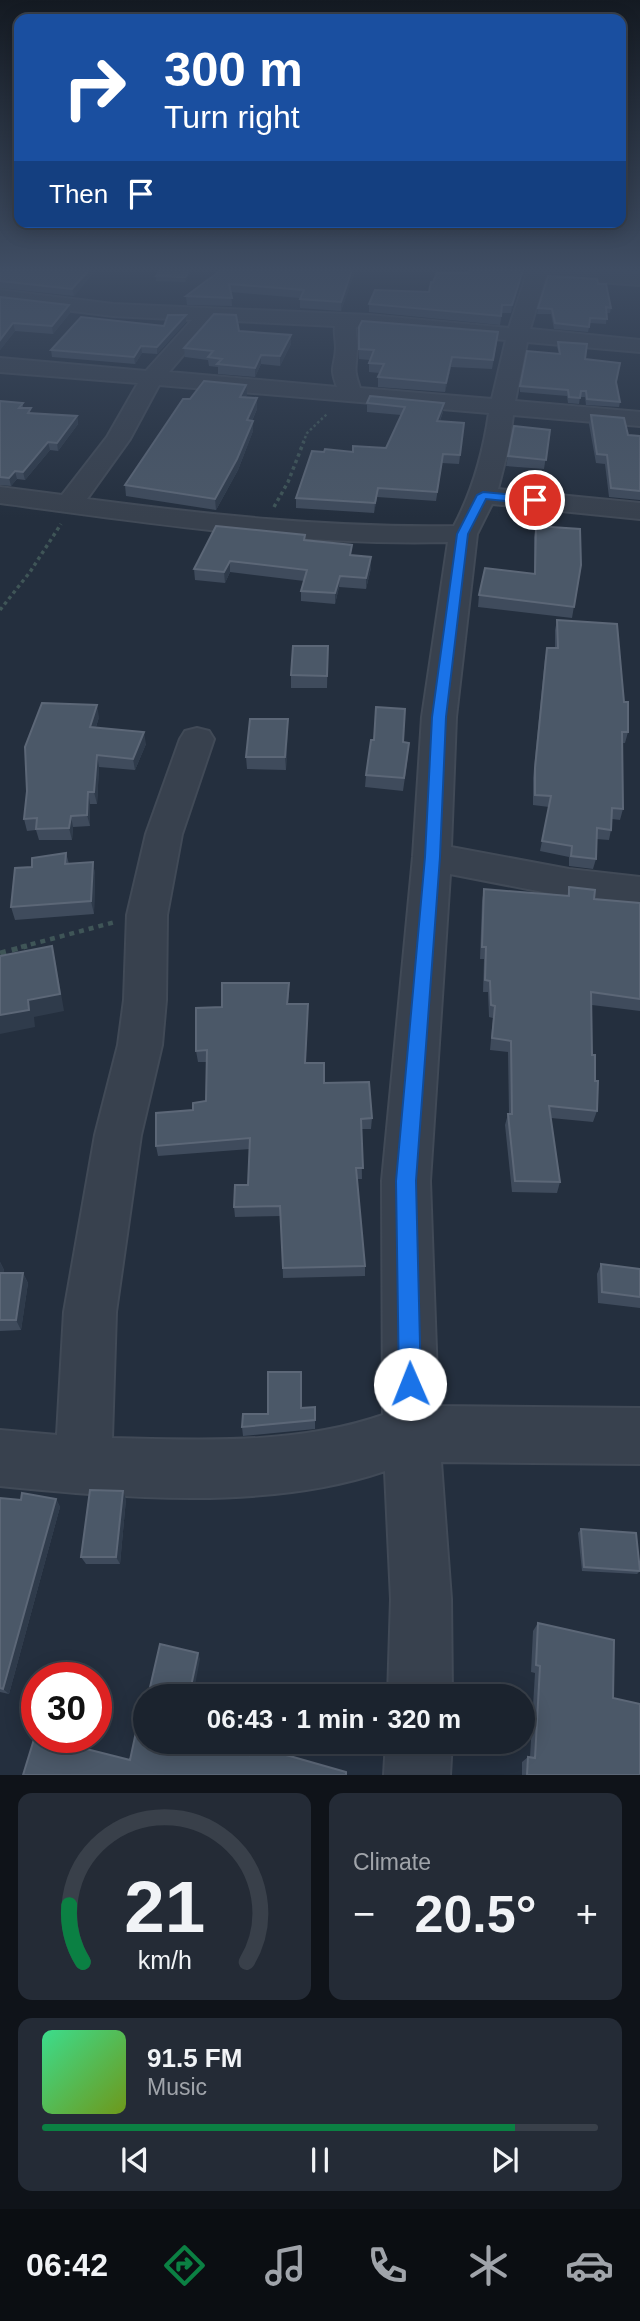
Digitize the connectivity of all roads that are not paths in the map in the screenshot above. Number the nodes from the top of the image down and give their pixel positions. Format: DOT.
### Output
graph roads {
  1 [pos="173,353"];
  2 [pos="346,353"];
  3 [pos="514,353"];
  4 [pos="4,369"];
  5 [pos="152,377"];
  6 [pos="345,395"];
  7 [pos="502,407"];
  8 [pos="640,419"];
  9 [pos="0,495"];
  10 [pos="483,495"];
  11 [pos="69,504"];
  12 [pos="640,511"];
  13 [pos="463,534"];
  14 [pos="197,739"];
  15 [pos="432,857"];
  16 [pos="640,891"];
  17 [pos="411,1434"];
  18 [pos="640,1436"];
  19 [pos="0,1458"];
  20 [pos="83,1466"];
  21 [pos="419,1684"];
  22 [pos="418,1754"];
  23 [pos="417,1775"];
  1 -- 5 [label="street"];
  2 -- 6 [label="street"];
  3 -- 7 [label="street"];
  4 -- 5 [label="street"];
  5 -- 6 [label="street"];
  5 -- 11 [label="street"];
  6 -- 7 [label="street"];
  7 -- 8 [label="street"];
  7 -- 10 [label="street"];
  9 -- 11 [label="street"];
  10 -- 12 [label="street"];
  10 -- 13 [label="street"];
  11 -- 13 [label="street"];
  13 -- 15 [label="street"];
  14 -- 20 [label="street"];
  15 -- 16 [label="street"];
  15 -- 17 [label="street"];
  17 -- 18 [label="street"];
  17 -- 20 [label="street"];
  17 -- 21 [label="street"];
  19 -- 20 [label="street"];
  22 -- 23 [label="street"];
}
